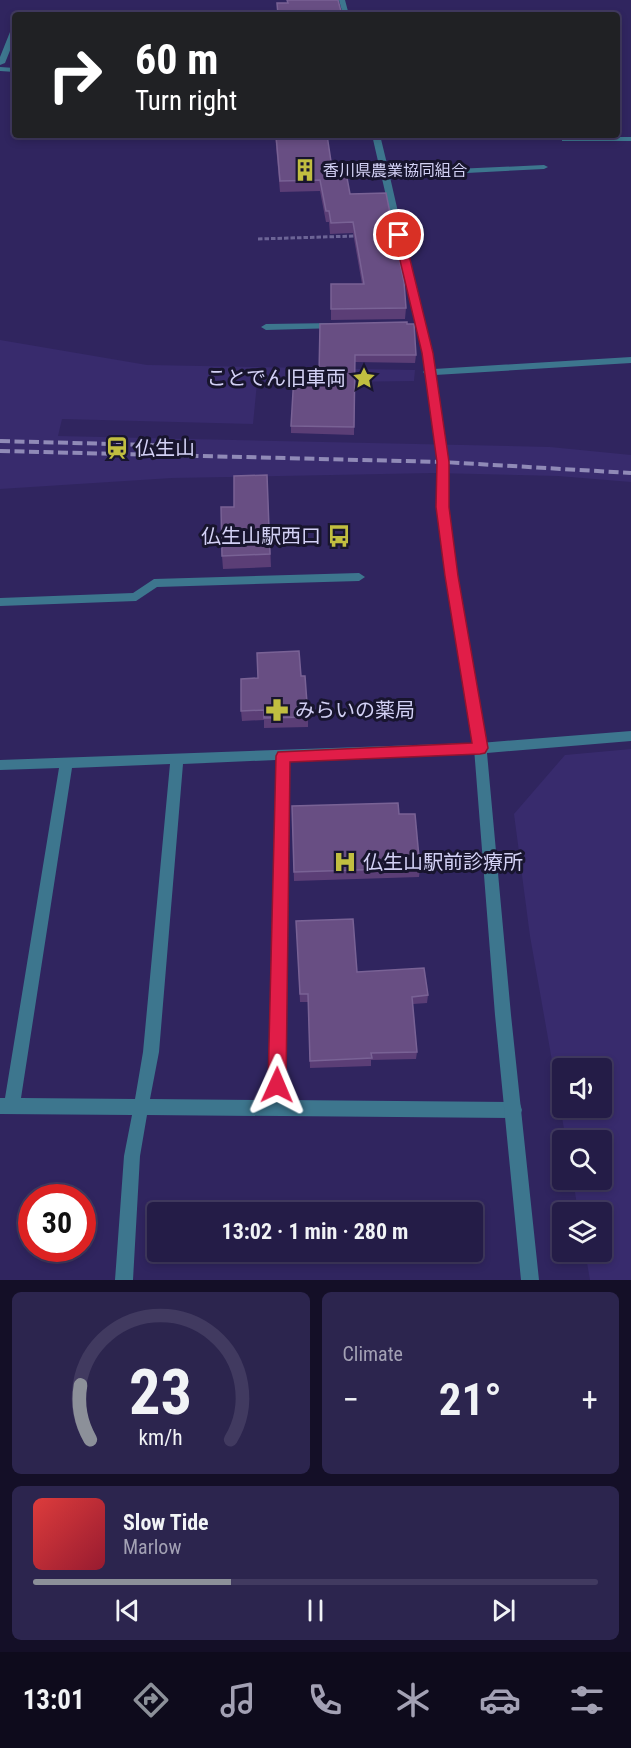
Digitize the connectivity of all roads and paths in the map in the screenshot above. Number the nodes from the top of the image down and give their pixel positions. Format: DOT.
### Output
graph roads {
  1 [pos="12,36"];
  2 [pos="0,63"];
  3 [pos="8,70"];
  4 [pos="377,138"];
  5 [pos="631,139"];
  6 [pos="565,140"];
  7 [pos="544,168"];
  8 [pos="385,175"];
  9 [pos="399,235"];
  10 [pos="258,239"];
  11 [pos="420,324"];
  12 [pos="408,325"];
  13 [pos="349,326"];
  14 [pos="266,327"];
  15 [pos="631,360"];
  16 [pos="428,372"];
  17 [pos="359,577"];
  18 [pos="0,602"];
  19 [pos="631,736"];
  20 [pos="480,748"];
  21 [pos="283,756"];
  22 [pos="177,759"];
  23 [pos="66,763"];
  24 [pos="0,765"];
  25 [pos="6,1106"];
  26 [pos="142,1108"];
  27 [pos="277,1109"];
  28 [pos="514,1110"];
  29 [pos="124,1280"];
  30 [pos="530,1280"];
  1 -- 2 [label="street"];
  2 -- 3 [label="street"];
  4 -- 8 [label="street"];
  5 -- 6 [label="street"];
  7 -- 8 [label="street"];
  8 -- 9 [label="street"];
  9 -- 10 [label="path"];
  9 -- 11 [label="street"];
  11 -- 12 [label="street"];
  11 -- 16 [label="street"];
  13 -- 14 [label="street"];
  15 -- 16 [label="street"];
  16 -- 20 [label="street"];
  17 -- 18 [label="street"];
  19 -- 20 [label="street"];
  20 -- 21 [label="street"];
  20 -- 28 [label="street"];
  21 -- 22 [label="street"];
  21 -- 27 [label="street"];
  22 -- 23 [label="street"];
  22 -- 26 [label="street"];
  23 -- 24 [label="street"];
  23 -- 25 [label="street"];
  25 -- 26 [label="street"];
  26 -- 27 [label="street"];
  26 -- 29 [label="street"];
  27 -- 28 [label="street"];
  28 -- 30 [label="street"];
}
